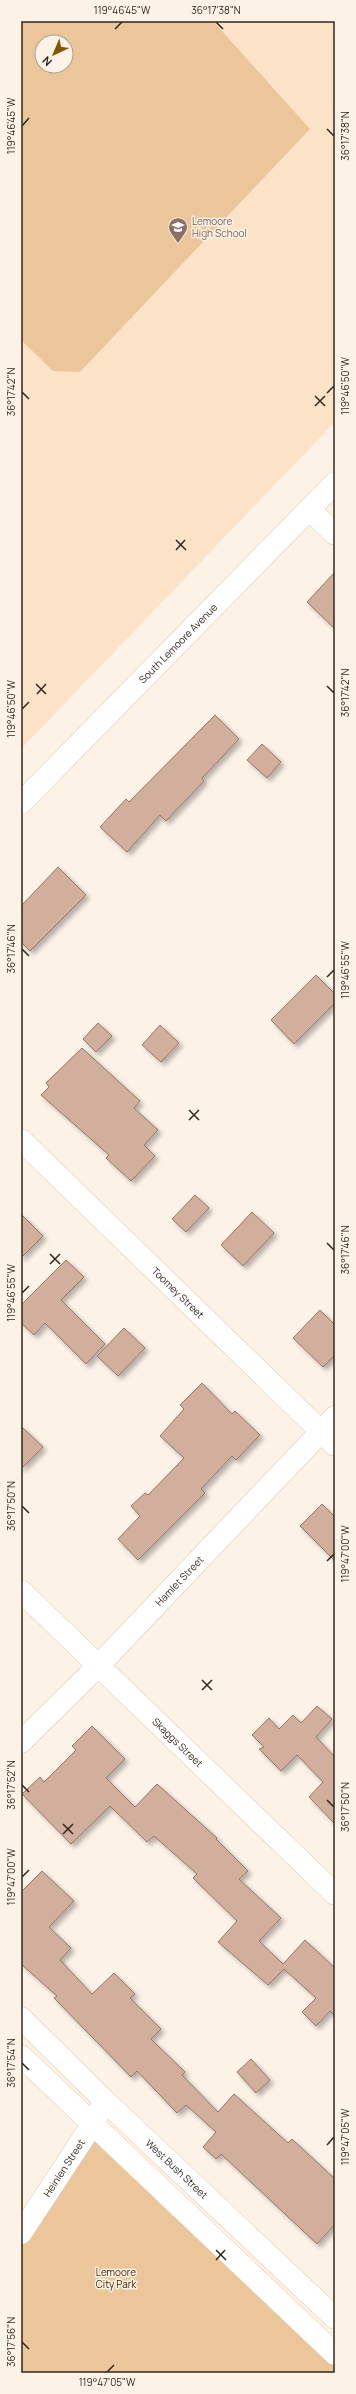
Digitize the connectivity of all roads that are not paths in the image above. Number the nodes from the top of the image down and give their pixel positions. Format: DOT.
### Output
graph roads {
  1 [pos="335,483"];
  2 [pos="309,509"];
  3 [pos="335,534"];
  4 [pos="21,803"];
  5 [pos="21,1140"];
  6 [pos="330,1431"];
  7 [pos="21,1591"];
  8 [pos="98,1666"];
  9 [pos="21,1742"];
  10 [pos="335,1894"];
  11 [pos="21,2018"];
  12 [pos="21,2056"];
  13 [pos="105,2101"];
  14 [pos="92,2125"];
  15 [pos="21,2233"];
  16 [pos="335,2318"];
  17 [pos="335,2354"];
  1 -- 2 [label="street, South Lemoore Avenue"];
  2 -- 3 [label="street"];
  2 -- 4 [label="street, South Lemoore Avenue"];
  5 -- 6 [label="street, Toomey Street"];
  6 -- 8 [label="street, Hamlet Street"];
  7 -- 8 [label="street, Skaggs Street"];
  8 -- 9 [label="street, Hamlet Street"];
  8 -- 10 [label="street, Skaggs Street"];
  11 -- 13 [label="street, West Bush Street"];
  12 -- 14 [label="street"];
  13 -- 14 [label="street, Heinlen Street"];
  13 -- 16 [label="street, West Bush Street"];
  14 -- 15 [label="street, Heinlen Street"];
  14 -- 17 [label="street"];
}
